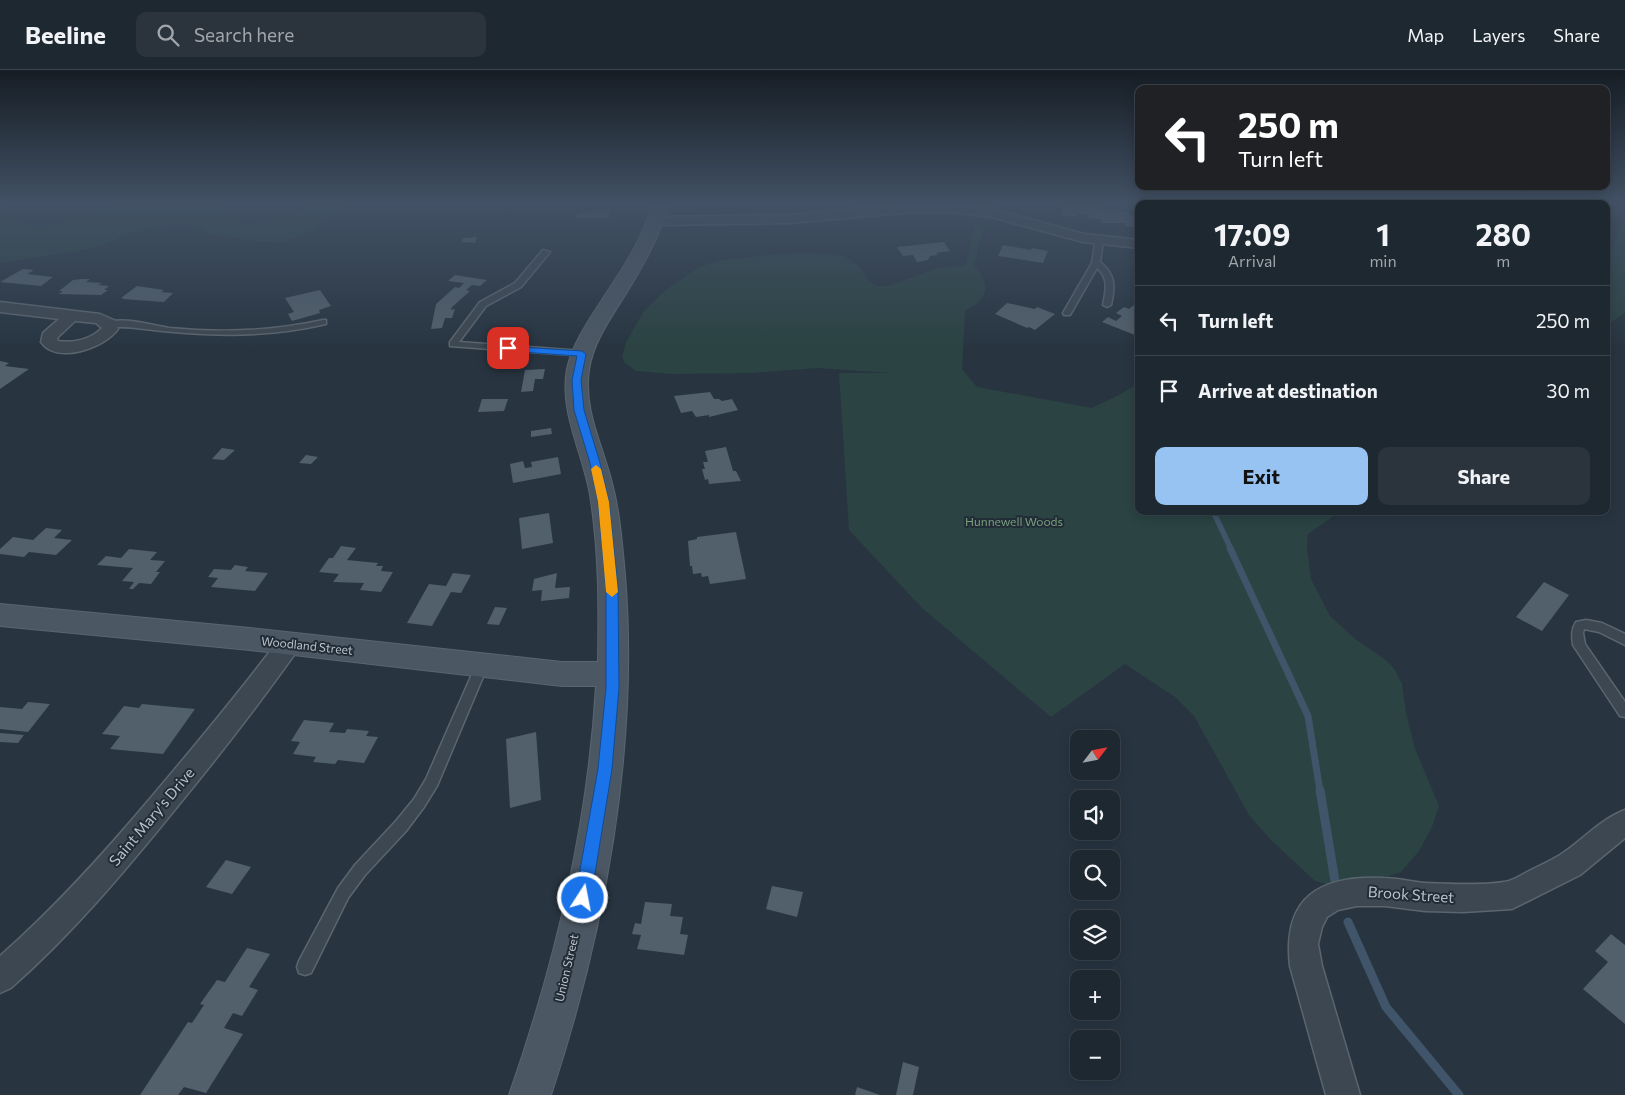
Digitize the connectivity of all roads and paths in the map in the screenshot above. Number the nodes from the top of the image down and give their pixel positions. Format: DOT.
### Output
graph roads {
  1 [pos="546,252"];
  2 [pos="641,252"];
  3 [pos="1097,252"];
  4 [pos="1096,263"];
  5 [pos="1107,305"];
  6 [pos="0,307"];
  7 [pos="1067,314"];
  8 [pos="71,316"];
  9 [pos="323,322"];
  10 [pos="110,324"];
  11 [pos="582,354"];
  12 [pos="0,615"];
  13 [pos="1625,640"];
  14 [pos="289,644"];
  15 [pos="482,665"];
  16 [pos="613,673"];
  17 [pos="1625,712"];
  18 [pos="1625,823"];
  19 [pos="305,967"];
  20 [pos="0,977"];
  21 [pos="530,1095"];
  22 [pos="1343,1095"];
  1 -- 11 [label="lane"];
  2 -- 11 [label="street, Union Street"];
  3 -- 4 [label="lane"];
  4 -- 5 [label="lane"];
  4 -- 7 [label="lane"];
  6 -- 8 [label="street"];
  8 -- 10 [label="street"];
  8 -- 10 [label="street"];
  9 -- 10 [label="lane"];
  11 -- 16 [label="street, Union Street"];
  12 -- 14 [label="street, Woodland Street"];
  13 -- 17 [label="lane"];
  14 -- 15 [label="street, Woodland Street"];
  14 -- 20 [label="street, Saint Mary's Drive"];
  15 -- 16 [label="street, Woodland Street"];
  15 -- 19 [label="lane"];
  16 -- 21 [label="street, Union Street"];
  18 -- 22 [label="street, Brook Street"];
}
